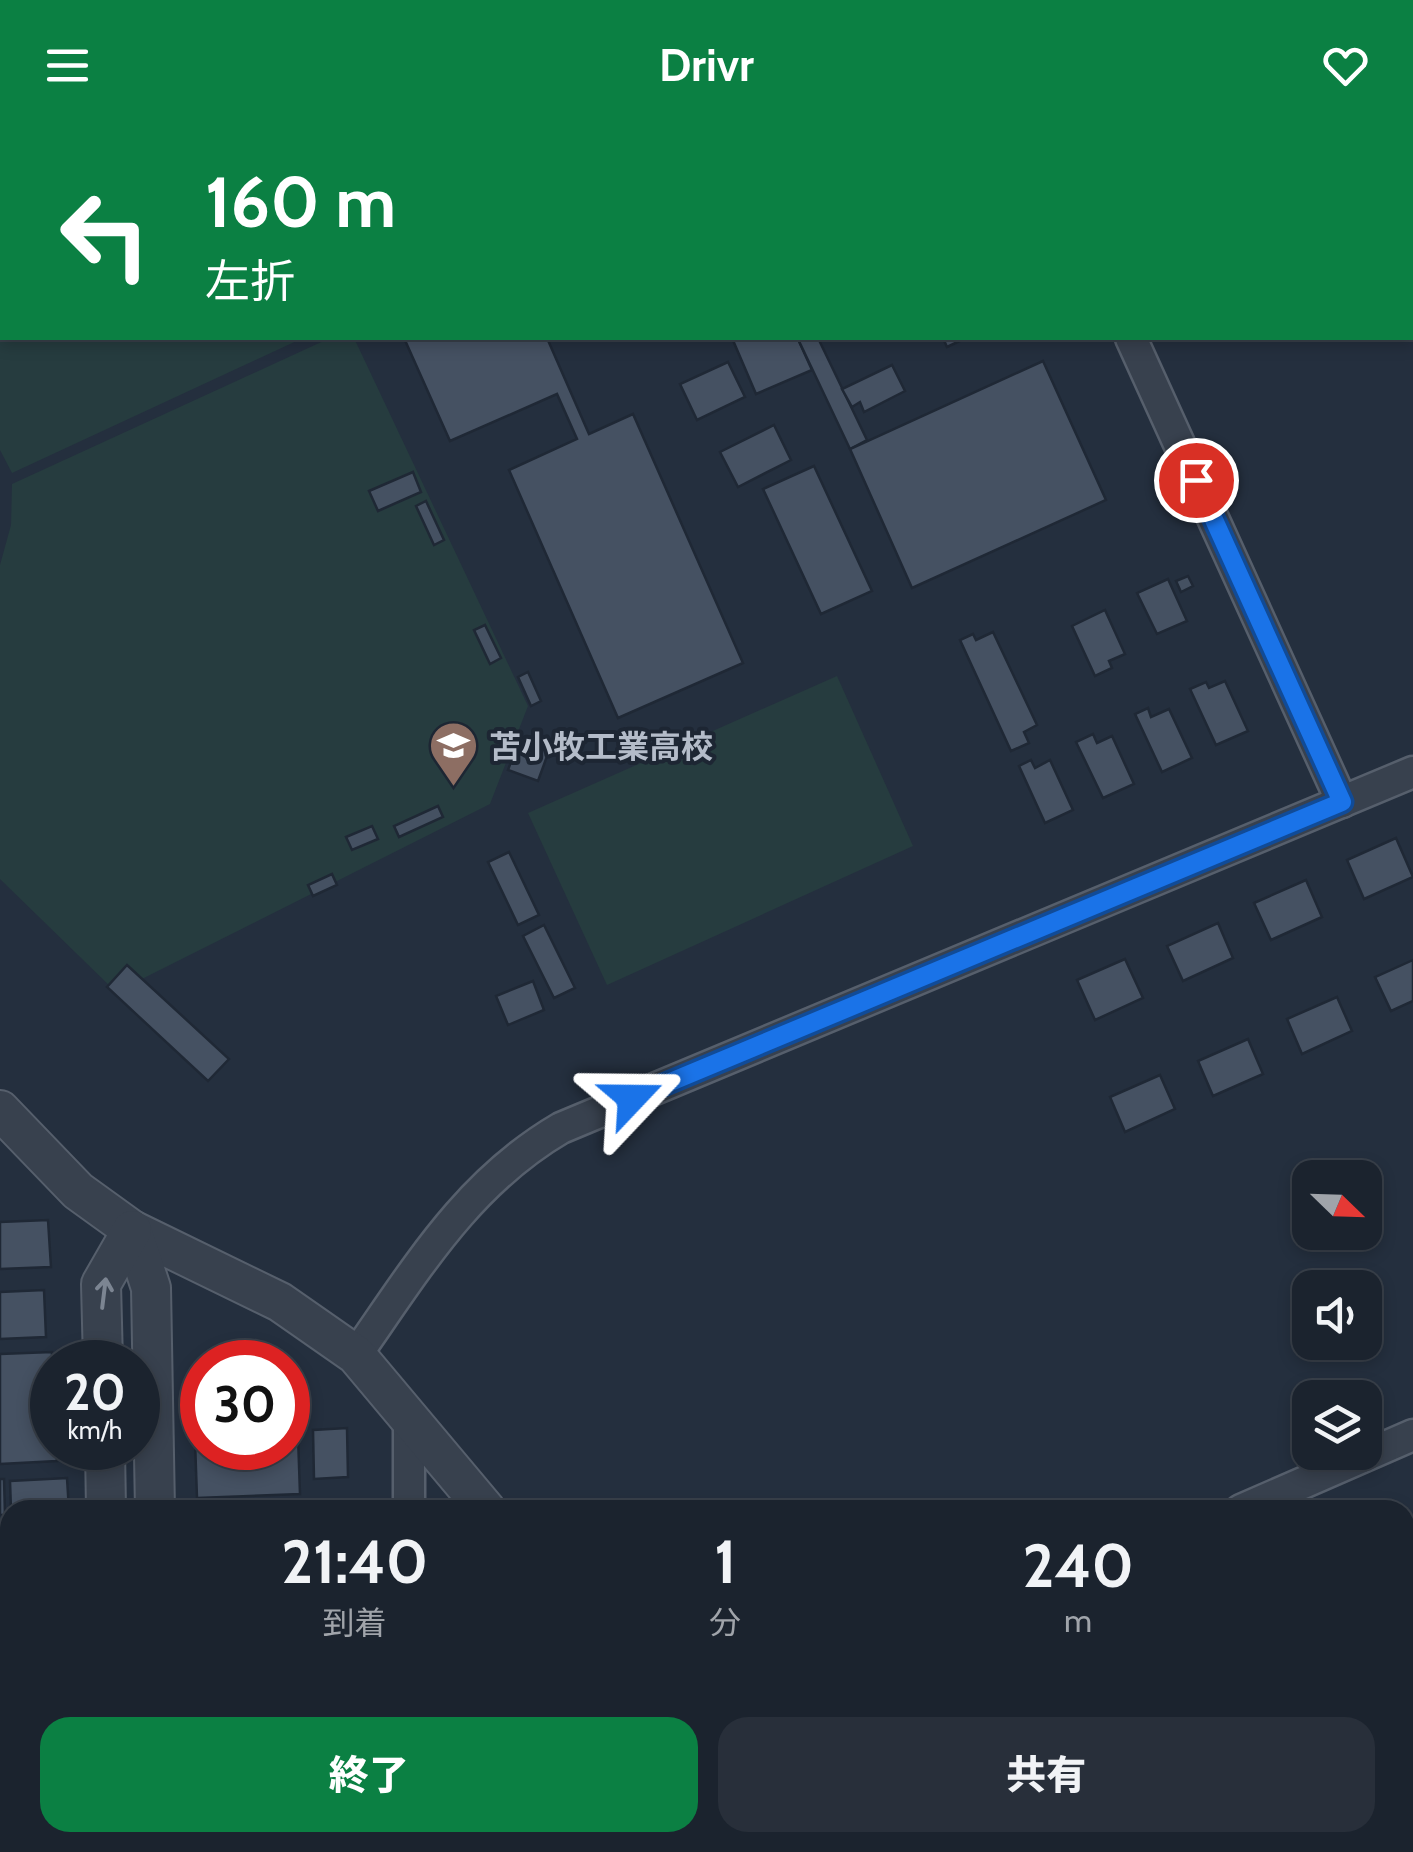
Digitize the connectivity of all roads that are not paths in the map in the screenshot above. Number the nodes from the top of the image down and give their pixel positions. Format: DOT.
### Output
graph roads {
  1 [pos="1133,340"];
  2 [pos="1413,772"];
  3 [pos="1342,802"];
  4 [pos="0,1110"];
  5 [pos="132,1230"];
  6 [pos="102,1340"];
  7 [pos="356,1355"];
  8 [pos="408,1418"];
  9 [pos="1413,1434"];
  10 [pos="105,1470"];
  11 [pos="1303,1498"];
  12 [pos="106,1500"];
  13 [pos="155,1500"];
  14 [pos="409,1500"];
  15 [pos="478,1500"];
  1 -- 3 [label="street"];
  2 -- 3 [label="street"];
  3 -- 7 [label="street"];
  4 -- 5 [label="street"];
  6 -- 5 [label="street, one-way"];
  5 -- 7 [label="street"];
  5 -- 13 [label="street"];
  7 -- 8 [label="street"];
  8 -- 14 [label="street"];
  8 -- 15 [label="street"];
  9 -- 11 [label="street"];
  10 -- 12 [label="street"];
}
